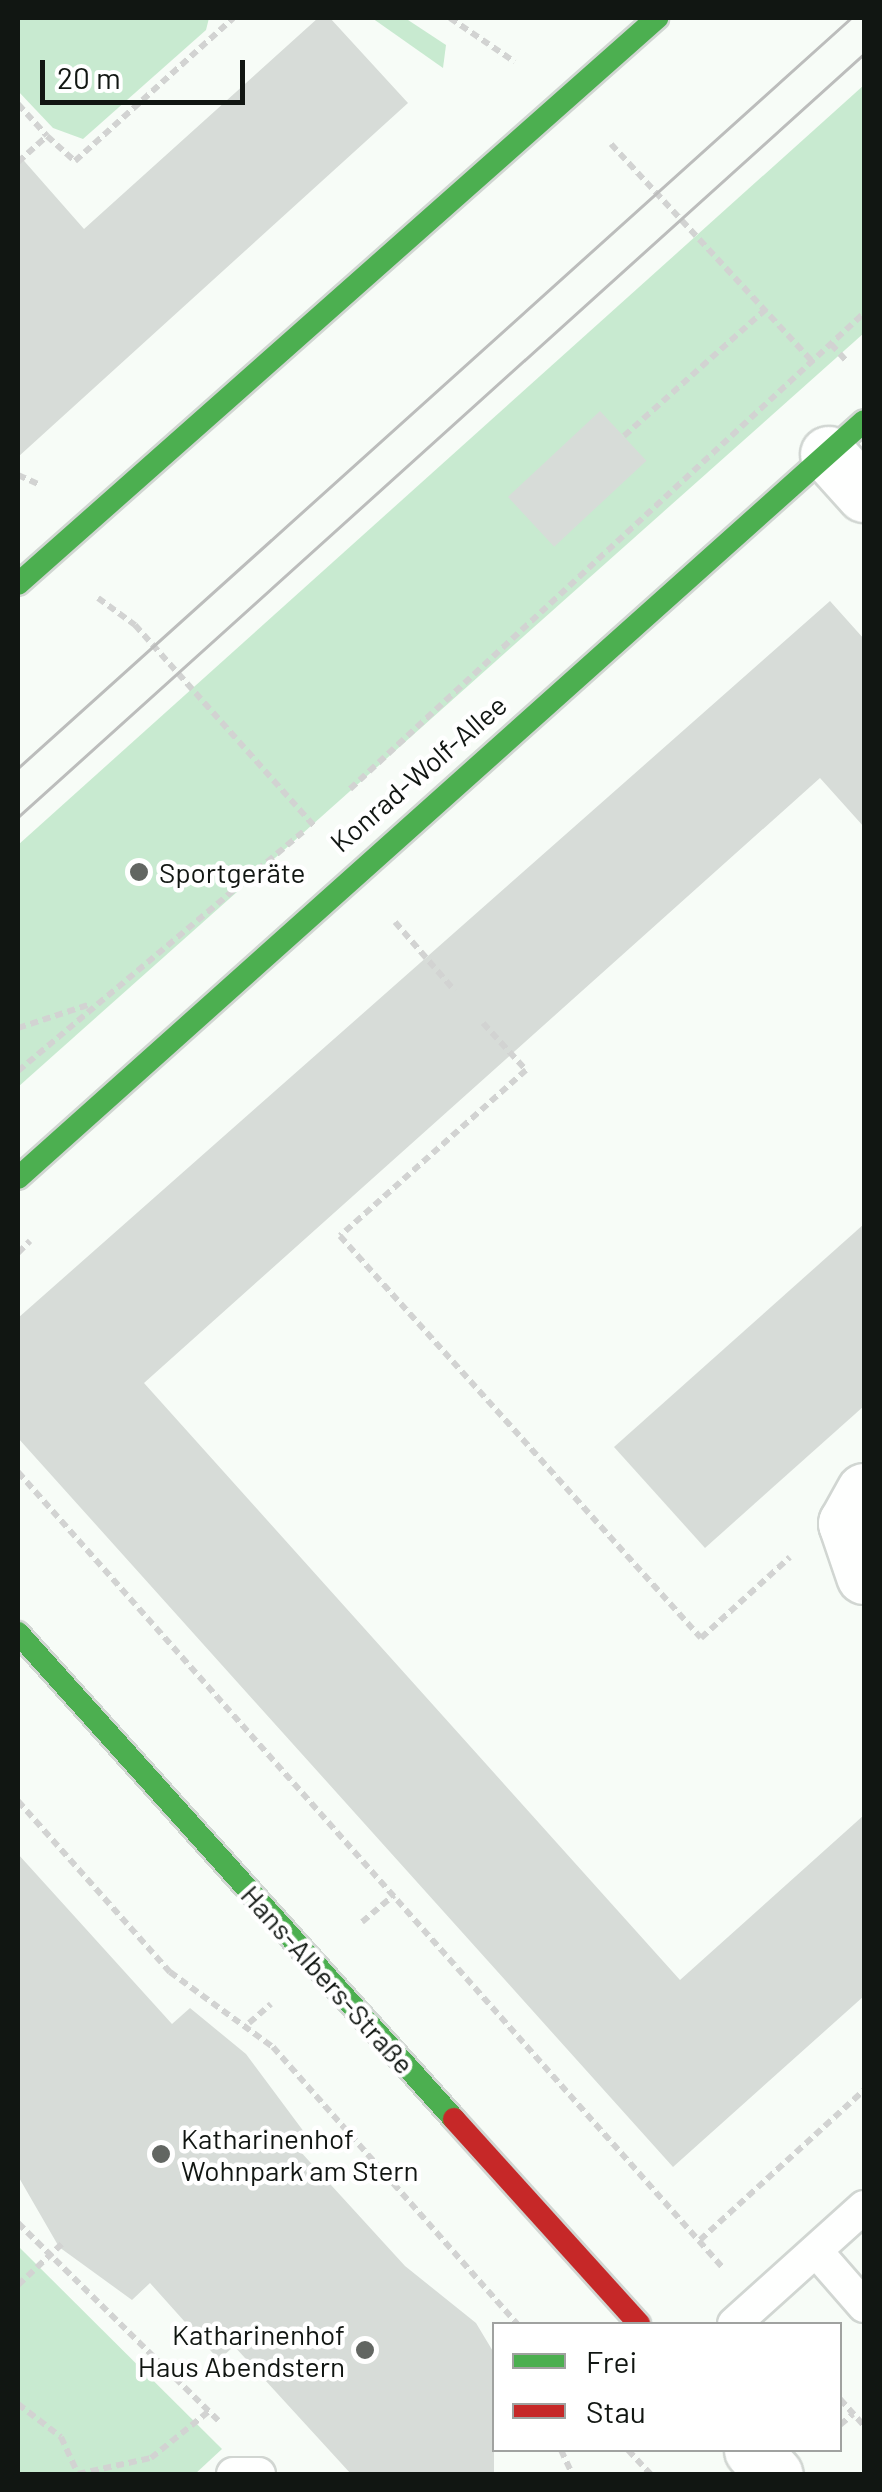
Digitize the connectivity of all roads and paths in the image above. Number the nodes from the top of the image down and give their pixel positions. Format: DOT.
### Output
graph roads {
  1 [pos="217,18"];
  2 [pos="234,18"];
  3 [pos="450,18"];
  4 [pos="657,18"];
  5 [pos="219,30"];
  6 [pos="566,97"];
  7 [pos="18,104"];
  8 [pos="47,136"];
  9 [pos="18,162"];
  10 [pos="766,310"];
  11 [pos="864,312"];
  12 [pos="813,362"];
  13 [pos="624,436"];
  14 [pos="846,438"];
  15 [pos="18,475"];
  16 [pos="32,477"];
  17 [pos="864,494"];
  18 [pos="45,558"];
  19 [pos="18,584"];
  20 [pos="341,797"];
  21 [pos="327,810"];
  22 [pos="313,824"];
  23 [pos="352,870"];
  24 [pos="455,991"];
  25 [pos="92,1004"];
  26 [pos="483,1023"];
  27 [pos="18,1028"];
  28 [pos="18,1071"];
  29 [pos="18,1178"];
  30 [pos="18,1472"];
  31 [pos="855,1507"];
  32 [pos="864,1576"];
  33 [pos="18,1633"];
  34 [pos="18,1801"];
  35 [pos="864,2090"];
  36 [pos="864,2207"];
  37 [pos="18,2224"];
  38 [pos="700,2240"];
  39 [pos="66,2241"];
  40 [pos="816,2251"];
  41 [pos="50,2256"];
  42 [pos="18,2285"];
  43 [pos="864,2306"];
  44 [pos="744,2315"];
  45 [pos="516,2322"];
  46 [pos="637,2322"];
  47 [pos="842,2401"];
  48 [pos="18,2404"];
  49 [pos="209,2411"];
  50 [pos="853,2414"];
  51 [pos="842,2423"];
  52 [pos="864,2426"];
  53 [pos="233,2436"];
  54 [pos="630,2452"];
  55 [pos="754,2452"];
  56 [pos="78,2474"];
  57 [pos="233,2474"];
  58 [pos="259,2474"];
  59 [pos="650,2474"];
  60 [pos="774,2474"];
  1 -- 5 [label="path"];
  2 -- 5 [label="path"];
  3 -- 6 [label="path"];
  4 -- 6 [label="street"];
  5 -- 8 [label="path"];
  6 -- 10 [label="path"];
  6 -- 18 [label="street"];
  7 -- 8 [label="path"];
  8 -- 9 [label="path"];
  10 -- 12 [label="path"];
  10 -- 13 [label="path"];
  11 -- 12 [label="path"];
  12 -- 20 [label="path"];
  14 -- 17 [label="street"];
  14 -- 23 [label="street, Konrad-Wolf-Allee"];
  15 -- 16 [label="path"];
  18 -- 19 [label="street"];
  18 -- 22 [label="path"];
  21 -- 22 [label="path"];
  22 -- 23 [label="path"];
  22 -- 25 [label="path"];
  23 -- 24 [label="path"];
  23 -- 29 [label="street, Konrad-Wolf-Allee"];
  25 -- 27 [label="path"];
  25 -- 28 [label="path"];
  26 -- 31 [label="path"];
  30 -- 38 [label="path"];
  31 -- 32 [label="street"];
  33 -- 46 [label="street, Hans-Albers-Straße"];
  34 -- 45 [label="path"];
  35 -- 38 [label="path"];
  36 -- 40 [label="lane"];
  37 -- 41 [label="path"];
  38 -- 44 [label="path"];
  39 -- 41 [label="path"];
  40 -- 43 [label="lane"];
  40 -- 44 [label="lane"];
  41 -- 42 [label="path"];
  41 -- 49 [label="path"];
  47 -- 50 [label="path"];
  48 -- 56 [label="path"];
  49 -- 53 [label="path"];
  49 -- 56 [label="path"];
  50 -- 51 [label="path"];
  50 -- 52 [label="path"];
  54 -- 59 [label="path"];
  55 -- 60 [label="street"];
  57 -- 58 [label="lane"];
}
